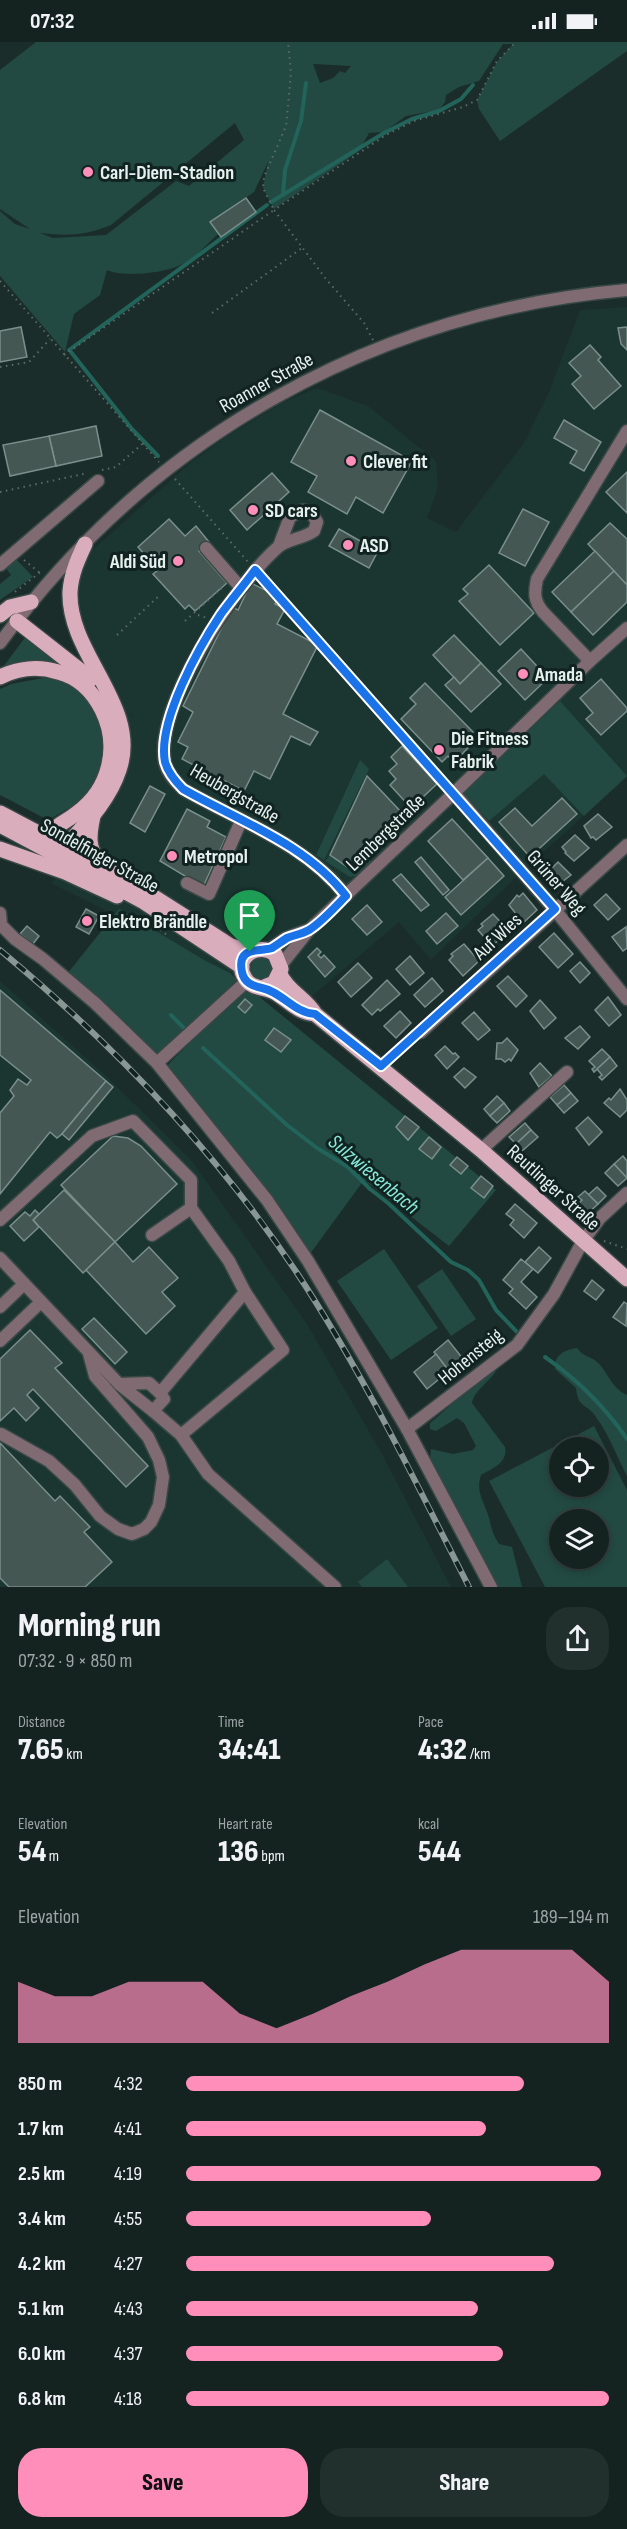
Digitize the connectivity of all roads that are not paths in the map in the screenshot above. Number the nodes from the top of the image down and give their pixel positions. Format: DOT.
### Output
graph roads {
  1 [pos="627,290"];
  2 [pos="627,431"];
  3 [pos="97,474"];
  4 [pos="85,544"];
  5 [pos="279,546"];
  6 [pos="206,548"];
  7 [pos="0,565"];
  8 [pos="242,588"];
  9 [pos="31,602"];
  10 [pos="0,615"];
  11 [pos="16,621"];
  12 [pos="627,628"];
  13 [pos="0,643"];
  14 [pos="590,661"];
  15 [pos="0,677"];
  16 [pos="110,687"];
  17 [pos="454,793"];
  18 [pos="0,813"];
  19 [pos="93,816"];
  20 [pos="241,821"];
  21 [pos="0,825"];
  22 [pos="627,845"];
  23 [pos="54,847"];
  24 [pos="0,849"];
  25 [pos="107,870"];
  26 [pos="187,883"];
  27 [pos="346,896"];
  28 [pos="144,909"];
  29 [pos="555,909"];
  30 [pos="0,913"];
  31 [pos="309,930"];
  32 [pos="268,950"];
  33 [pos="250,952"];
  34 [pos="280,969"];
  35 [pos="244,974"];
  36 [pos="262,988"];
  37 [pos="627,999"];
  38 [pos="315,1014"];
  39 [pos="421,1032"];
  40 [pos="157,1063"];
  41 [pos="567,1072"];
  42 [pos="481,1150"];
  43 [pos="627,1193"];
  44 [pos="191,1208"];
  45 [pos="0,1220"];
  46 [pos="152,1235"];
  47 [pos="583,1241"];
  48 [pos="0,1258"];
  49 [pos="627,1279"];
  50 [pos="24,1284"];
  51 [pos="245,1292"];
  52 [pos="41,1302"];
  53 [pos="0,1307"];
  54 [pos="0,1341"];
  55 [pos="89,1354"];
  56 [pos="119,1384"];
  57 [pos="160,1393"];
  58 [pos="153,1411"];
  59 [pos="407,1429"];
  60 [pos="1,1434"];
  61 [pos="181,1435"];
  62 [pos="335,1587"];
  63 [pos="491,1587"];
  1 -- 4 [label="street, Roanner Straße"];
  2 -- 14 [label="street"];
  3 -- 7 [label="street"];
  4 -- 9 [label="street, Roanner Straße"];
  4 -- 16 [label="main road"];
  5 -- 8 [label="street, Heubergstraße"];
  6 -- 8 [label="street"];
  8 -- 20 [label="street, Heubergstraße"];
  9 -- 10 [label="main road"];
  9 -- 11 [label="street, Roanner Straße"];
  11 -- 13 [label="street, Roanner Straße"];
  11 -- 16 [label="main road"];
  12 -- 14 [label="street, Lembergstraße"];
  14 -- 17 [label="street, Lembergstraße"];
  15 -- 23 [label="main road"];
  16 -- 19 [label="main road"];
  17 -- 27 [label="street, Lembergstraße"];
  17 -- 29 [label="street, Grüner Weg"];
  18 -- 23 [label="main road, Sondelfinger Straße"];
  19 -- 23 [label="main road"];
  19 -- 25 [label="main road"];
  20 -- 26 [label="street"];
  20 -- 27 [label="street, Heubergstraße"];
  21 -- 23 [label="main road, Sondelfinger Straße"];
  22 -- 29 [label="street, Auf Wies"];
  23 -- 25 [label="main road, Sondelfinger Straße"];
  23 -- 28 [label="main road, Sondelfinger Straße"];
  24 -- 28 [label="main road"];
  25 -- 33 [label="main road, Sondelfinger Straße"];
  27 -- 31 [label="street, Lembergstraße"];
  28 -- 35 [label="main road, Sondelfinger Straße"];
  29 -- 37 [label="street, Grüner Weg"];
  29 -- 39 [label="street, Auf Wies"];
  30 -- 40 [label="street"];
  31 -- 32 [label="street, Lembergstraße"];
  31 -- 34 [label="street, Lembergstraße"];
  32 -- 33 [label="main road"];
  32 -- 34 [label="main road"];
  33 -- 35 [label="main road"];
  34 -- 36 [label="main road"];
  34 -- 38 [label="main road, Reutlinger Straße"];
  35 -- 36 [label="main road"];
  35 -- 40 [label="street"];
  36 -- 38 [label="main road, Reutlinger Straße"];
  38 -- 42 [label="main road, Reutlinger Straße"];
  40 -- 59 [label="street"];
  41 -- 42 [label="street, Reutlinger Straße"];
  42 -- 47 [label="main road, Reutlinger Straße"];
  43 -- 47 [label="street, Hohensteig"];
  44 -- 45 [label="street"];
  44 -- 46 [label="street"];
  44 -- 51 [label="street"];
  47 -- 49 [label="main road, Reutlinger Straße"];
  47 -- 59 [label="street, Hohensteig"];
  48 -- 50 [label="street"];
  50 -- 52 [label="street"];
  50 -- 53 [label="street"];
  51 -- 57 [label="street"];
  51 -- 61 [label="street"];
  52 -- 54 [label="street"];
  52 -- 55 [label="street"];
  55 -- 56 [label="street"];
  55 -- 60 [label="street"];
  56 -- 57 [label="street"];
  56 -- 58 [label="street"];
  57 -- 58 [label="street"];
  58 -- 61 [label="street"];
  59 -- 63 [label="street"];
  61 -- 62 [label="street"];
}
